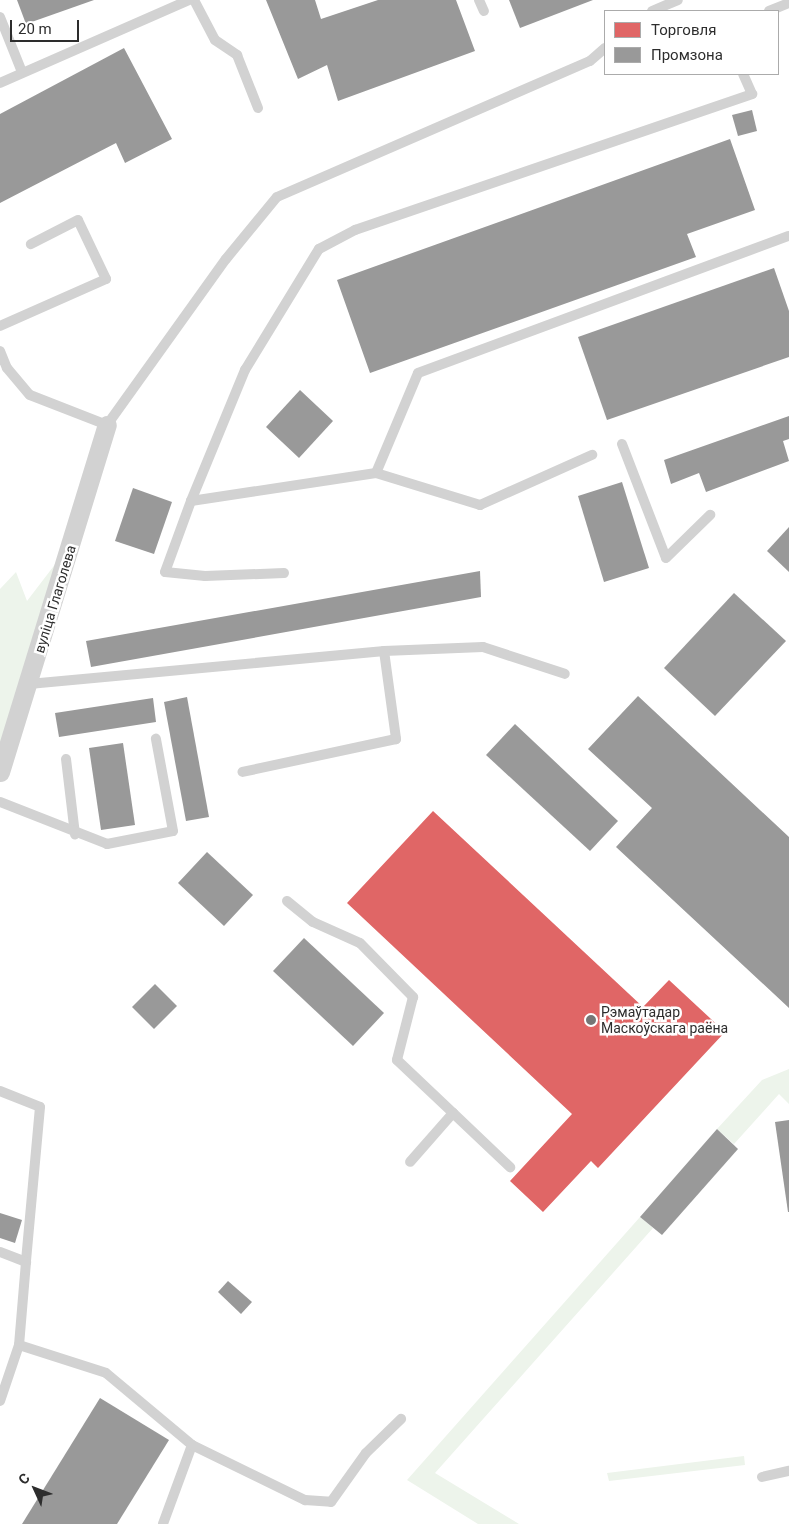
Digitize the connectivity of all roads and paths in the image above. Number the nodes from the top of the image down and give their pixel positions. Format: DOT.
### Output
graph roads {
  1 [pos="189,0"];
  2 [pos="194,0"];
  3 [pos="479,0"];
  4 [pos="678,0"];
  5 [pos="789,3"];
  6 [pos="654,10"];
  7 [pos="772,10"];
  8 [pos="484,11"];
  9 [pos="0,17"];
  10 [pos="604,49"];
  11 [pos="22,72"];
  12 [pos="743,75"];
  13 [pos="0,83"];
  14 [pos="258,108"];
  15 [pos="789,236"];
  16 [pos="31,244"];
  17 [pos="0,326"];
  18 [pos="0,352"];
  19 [pos="107,425"];
  20 [pos="622,444"];
  21 [pos="592,455"];
  22 [pos="376,472"];
  23 [pos="191,501"];
  24 [pos="710,515"];
  25 [pos="284,574"];
  26 [pos="384,651"];
  27 [pos="565,674"];
  28 [pos="29,684"];
  29 [pos="156,740"];
  30 [pos="66,759"];
  31 [pos="0,772"];
  32 [pos="242,772"];
  33 [pos="0,802"];
  34 [pos="75,834"];
  35 [pos="287,901"];
  36 [pos="0,1091"];
  37 [pos="453,1113"];
  38 [pos="410,1162"];
  39 [pos="510,1167"];
  40 [pos="0,1252"];
  41 [pos="26,1262"];
  42 [pos="20,1345"];
  43 [pos="0,1401"];
  44 [pos="402,1419"];
  45 [pos="192,1445"];
  46 [pos="789,1471"];
  47 [pos="762,1477"];
  48 [pos="163,1524"];
  1 -- 11 [label="lane"];
  2 -- 14 [label="lane"];
  3 -- 8 [label="lane"];
  4 -- 6 [label="lane"];
  5 -- 7 [label="lane"];
  9 -- 11 [label="lane"];
  10 -- 19 [label="lane"];
  11 -- 13 [label="lane"];
  12 -- 23 [label="lane"];
  15 -- 22 [label="lane"];
  16 -- 17 [label="lane"];
  18 -- 19 [label="lane"];
  19 -- 28 [label="street, вуліца Глаголева"];
  20 -- 24 [label="lane"];
  21 -- 22 [label="lane"];
  22 -- 23 [label="lane"];
  23 -- 25 [label="lane"];
  26 -- 27 [label="lane"];
  26 -- 28 [label="lane"];
  26 -- 32 [label="lane"];
  28 -- 31 [label="street, вуліца Глаголева"];
  29 -- 34 [label="lane"];
  30 -- 34 [label="lane"];
  33 -- 34 [label="lane"];
  35 -- 37 [label="lane"];
  36 -- 41 [label="lane"];
  37 -- 38 [label="lane"];
  37 -- 39 [label="lane"];
  40 -- 41 [label="lane"];
  41 -- 42 [label="lane"];
  42 -- 43 [label="lane"];
  42 -- 45 [label="lane"];
  44 -- 45 [label="lane"];
  45 -- 48 [label="lane"];
  46 -- 47 [label="lane"];
}
